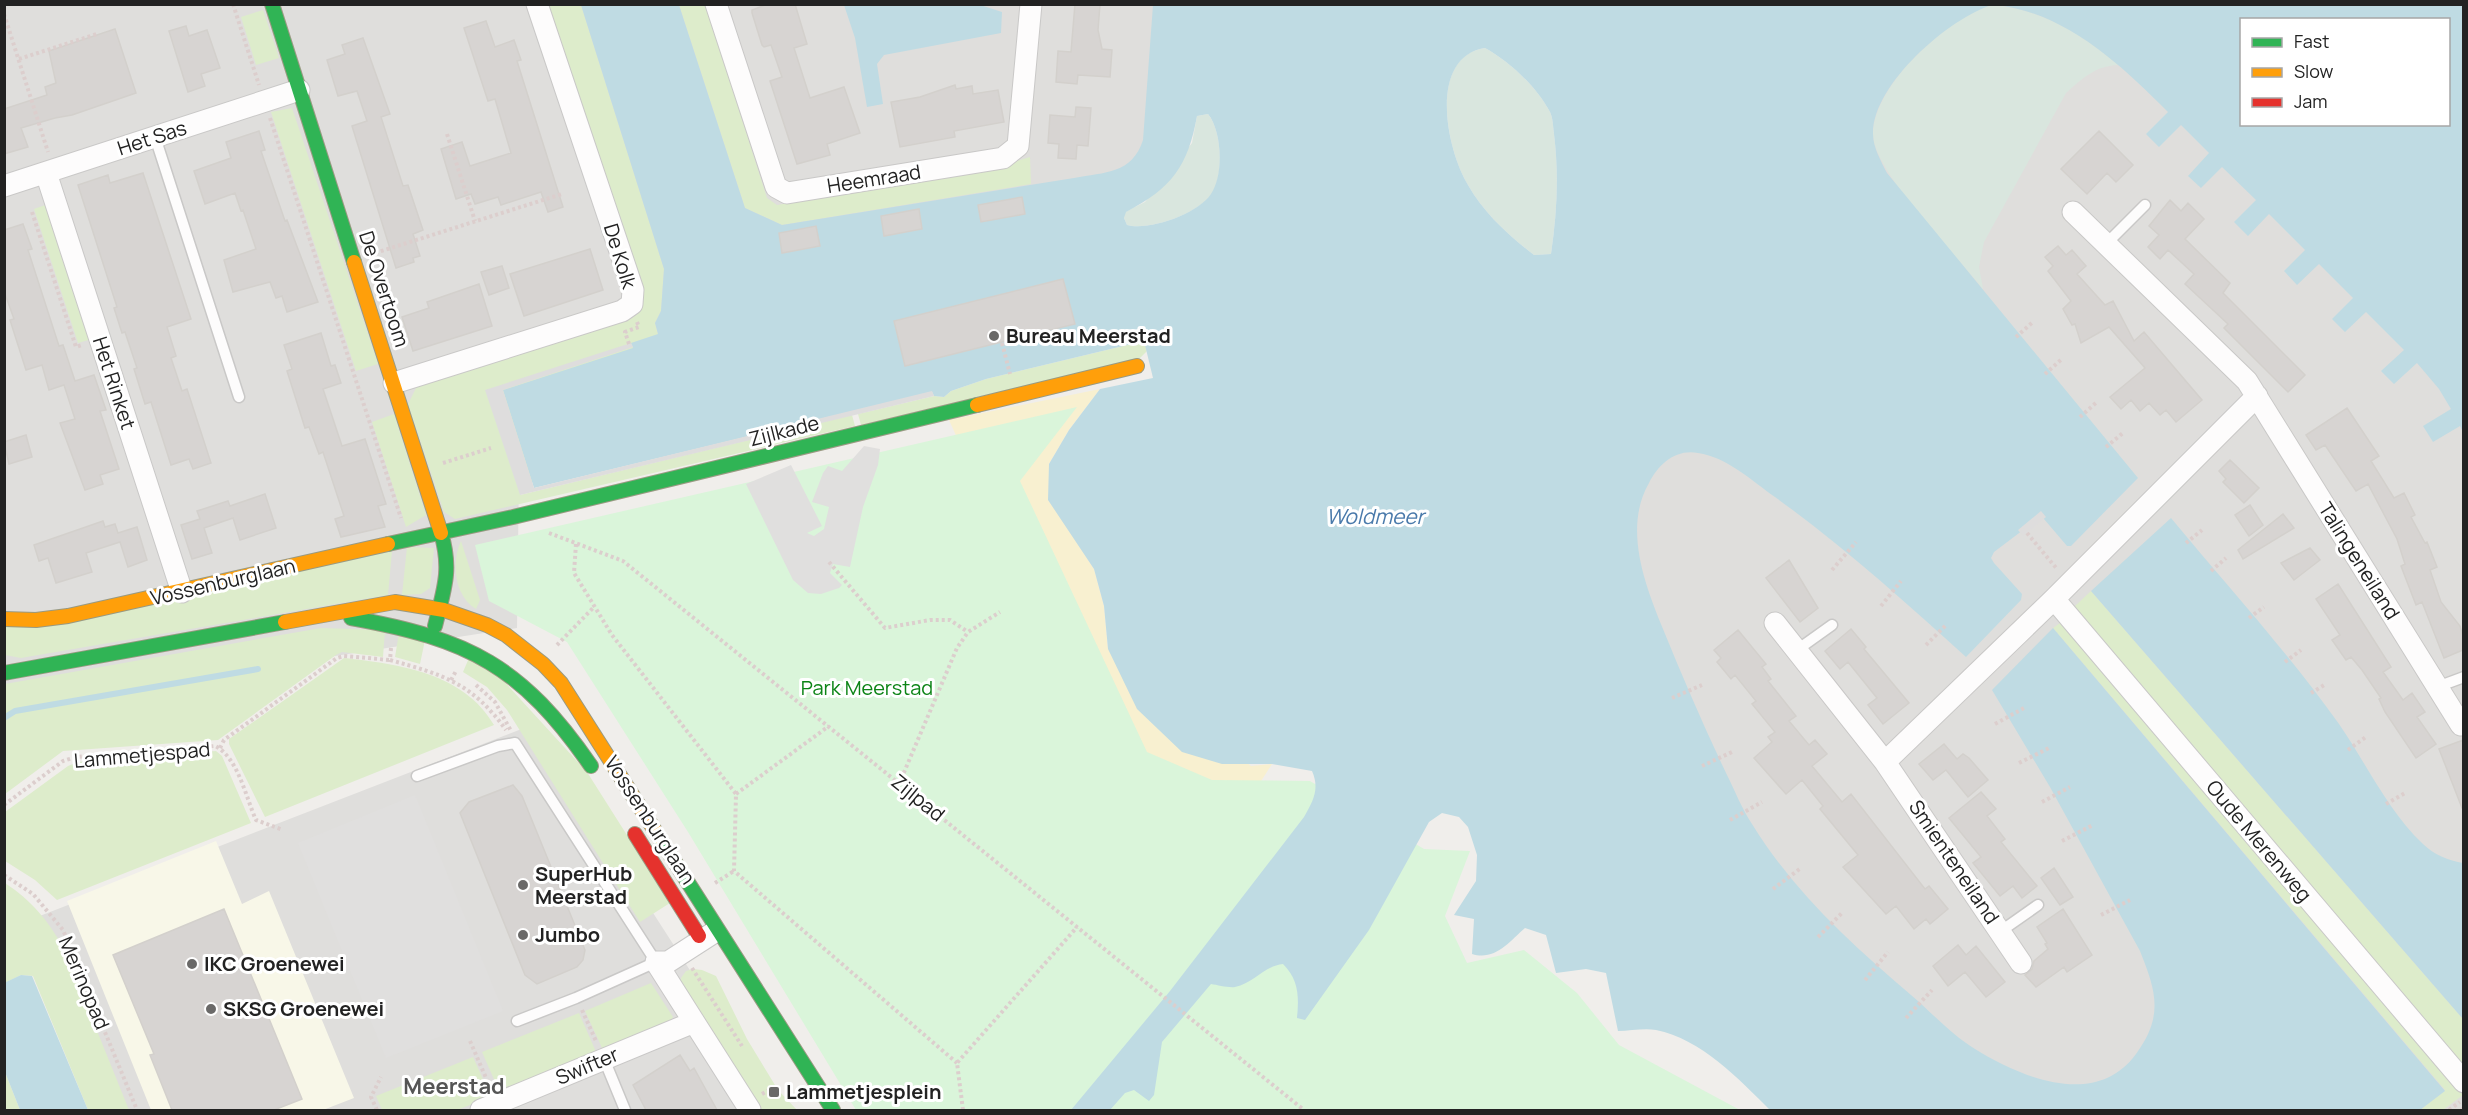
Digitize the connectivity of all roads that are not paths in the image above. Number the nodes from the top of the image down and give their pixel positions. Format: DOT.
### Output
graph roads {
  1 [pos="272,4"];
  2 [pos="537,4"];
  3 [pos="716,4"];
  4 [pos="1031,4"];
  5 [pos="299,90"];
  6 [pos="155,137"];
  7 [pos="50,171"];
  8 [pos="4,186"];
  9 [pos="2145,205"];
  10 [pos="2073,212"];
  11 [pos="2106,244"];
  12 [pos="1137,366"];
  13 [pos="394,383"];
  14 [pos="2257,396"];
  15 [pos="239,397"];
  16 [pos="440,531"];
  17 [pos="182,592"];
  18 [pos="2054,599"];
  19 [pos="440,608"];
  20 [pos="328,615"];
  21 [pos="4,619"];
  22 [pos="1776,623"];
  23 [pos="1832,625"];
  24 [pos="433,635"];
  25 [pos="1797,650"];
  26 [pos="8,670"];
  27 [pos="2463,677"];
  28 [pos="2438,687"];
  29 [pos="2461,725"];
  30 [pos="1885,762"];
  31 [pos="417,776"];
  32 [pos="598,776"];
  33 [pos="629,826"];
  34 [pos="2038,905"];
  35 [pos="2001,931"];
  36 [pos="709,940"];
  37 [pos="656,962"];
  38 [pos="2021,963"];
  39 [pos="517,1021"];
  40 [pos="694,1022"];
  41 [pos="604,1059"];
  42 [pos="2463,1082"];
  43 [pos="489,1107"];
  44 [pos="625,1110"];
  45 [pos="750,1110"];
  46 [pos="833,1110"];
  1 -- 5 [label="street, De Overtoom"];
  2 -- 13 [label="street, De Kolk"];
  3 -- 4 [label="street, Heemraad"];
  5 -- 6 [label="street, Het Sas"];
  5 -- 13 [label="street, De Overtoom"];
  6 -- 7 [label="street, Het Sas"];
  6 -- 15 [label="lane"];
  7 -- 8 [label="street, Het Sas"];
  7 -- 17 [label="street, Het Rinket"];
  9 -- 11 [label="lane"];
  10 -- 11 [label="street, Talingeneiland"];
  11 -- 14 [label="street, Talingeneiland"];
  12 -- 16 [label="street, Zijlkade"];
  13 -- 16 [label="street, De Overtoom"];
  14 -- 18 [label="street"];
  14 -- 28 [label="street, Talingeneiland"];
  16 -- 17 [label="street, Vossenburglaan"];
  16 -- 19 [label="street, De Overtoom"];
  17 -- 21 [label="street, Vossenburglaan"];
  18 -- 30 [label="street"];
  18 -- 42 [label="street, Oude Merenweg"];
  19 -- 20 [label="street, Vossenburglaan"];
  19 -- 24 [label="street"];
  19 -- 36 [label="street, Vossenburglaan"];
  20 -- 24 [label="street, Vossenburglaan"];
  20 -- 26 [label="street, Vossenburglaan"];
  22 -- 25 [label="street, Smienteneiland"];
  23 -- 25 [label="lane"];
  24 -- 32 [label="street, Vossenburglaan"];
  25 -- 30 [label="street, Smienteneiland"];
  27 -- 28 [label="lane"];
  28 -- 29 [label="street, Talingeneiland"];
  30 -- 35 [label="street, Smienteneiland"];
  31 -- 37 [label="lane"];
  33 -- 36 [label="street, Vossenburglaan"];
  34 -- 35 [label="lane"];
  35 -- 38 [label="street, Smienteneiland"];
  36 -- 37 [label="street"];
  36 -- 46 [label="street, Vossenburglaan"];
  37 -- 39 [label="lane"];
  37 -- 40 [label="street"];
  40 -- 41 [label="street, Swifter"];
  40 -- 45 [label="street"];
  41 -- 43 [label="street, Swifter"];
  41 -- 44 [label="lane"];
}
